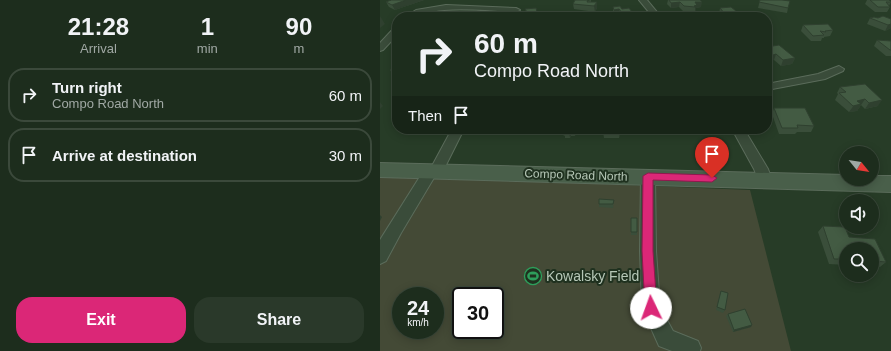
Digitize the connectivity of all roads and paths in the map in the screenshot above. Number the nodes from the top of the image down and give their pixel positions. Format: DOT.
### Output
graph roads {
  1 [pos="643,0"];
  2 [pos="516,10"];
  3 [pos="420,12"];
  4 [pos="652,12"];
  5 [pos="392,35"];
  6 [pos="380,48"];
  7 [pos="839,69"];
  8 [pos="772,85"];
  9 [pos="455,134"];
  10 [pos="741,134"];
  11 [pos="380,170"];
  12 [pos="434,171"];
  13 [pos="648,176"];
  14 [pos="765,180"];
  15 [pos="891,184"];
  16 [pos="380,256"];
  17 [pos="691,348"];
  1 -- 4 [label="street"];
  2 -- 3 [label="street"];
  5 -- 6 [label="street"];
  7 -- 8 [label="street"];
  9 -- 12 [label="street"];
  10 -- 14 [label="street"];
  11 -- 12 [label="main road, Compo Road North"];
  12 -- 13 [label="main road, Compo Road North"];
  12 -- 16 [label="street"];
  13 -- 14 [label="main road, Compo Road North"];
  13 -- 17 [label="street"];
  14 -- 15 [label="main road, Compo Road North"];
}
